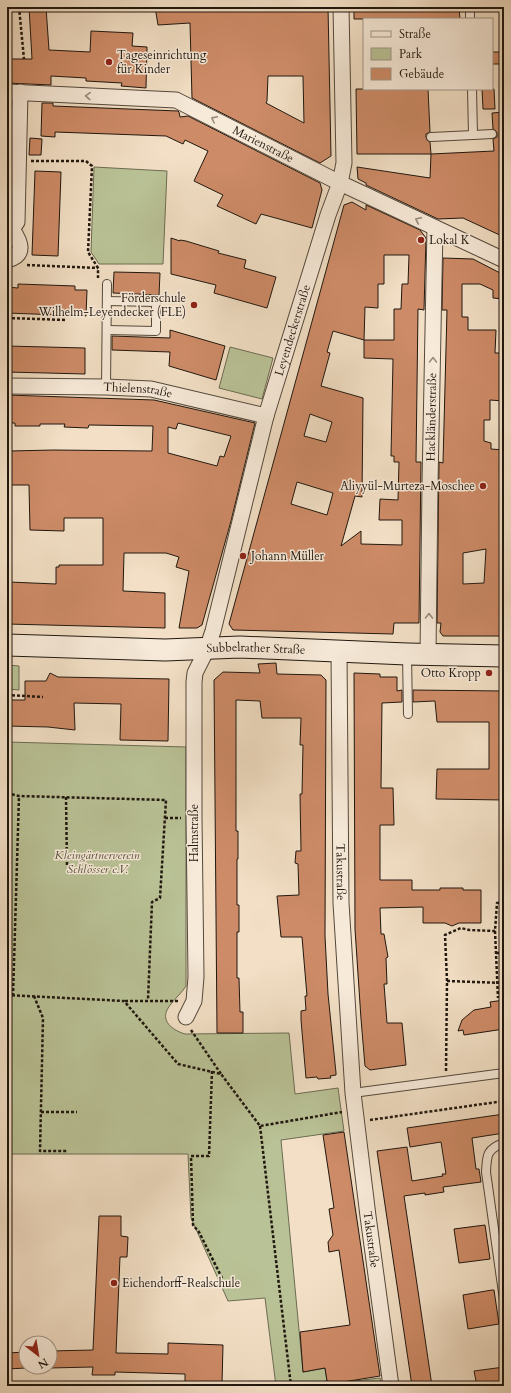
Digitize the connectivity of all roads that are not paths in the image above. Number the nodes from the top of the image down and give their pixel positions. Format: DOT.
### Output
graph roads {
  1 [pos="341,7"];
  2 [pos="472,90"];
  3 [pos="13,92"];
  4 [pos="492,134"];
  5 [pos="473,135"];
  6 [pos="431,137"];
  7 [pos="340,183"];
  8 [pos="435,228"];
  9 [pos="9,229"];
  10 [pos="10,259"];
  11 [pos="504,260"];
  12 [pos="107,284"];
  13 [pos="107,301"];
  14 [pos="107,330"];
  15 [pos="7,386"];
  16 [pos="106,386"];
  17 [pos="266,416"];
  18 [pos="7,645"];
  19 [pos="207,649"];
  20 [pos="338,651"];
  21 [pos="407,654"];
  22 [pos="428,655"];
  23 [pos="504,656"];
  24 [pos="408,714"];
  25 [pos="186,1017"];
  26 [pos="504,1072"];
  27 [pos="353,1092"];
  28 [pos="504,1143"];
  29 [pos="504,1300"];
  30 [pos="392,1386"];
  1 -- 7 [label="street, Leyendeckerstraße"];
  2 -- 5 [label="lane"];
  7 -- 3 [label="street, Marienstraße, one-way"];
  3 -- 9 [label="street"];
  4 -- 5 [label="lane"];
  5 -- 6 [label="lane"];
  8 -- 7 [label="street, Marienstraße, one-way"];
  7 -- 17 [label="street, Leyendeckerstraße"];
  8 -- 11 [label="street, Marienstraße"];
  22 -- 8 [label="street, Hackländerstraße, one-way"];
  9 -- 10 [label="street"];
  12 -- 13 [label="lane"];
  13 -- 14 [label="lane"];
  13 -- 14 [label="lane"];
  14 -- 16 [label="lane"];
  15 -- 16 [label="street, Thielenstraße"];
  16 -- 17 [label="street, Thielenstraße"];
  17 -- 19 [label="street, Leyendeckerstraße"];
  18 -- 19 [label="main road, Subbelrather Straße"];
  19 -- 20 [label="main road, Subbelrather Straße"];
  19 -- 25 [label="street, Halmstraße"];
  20 -- 21 [label="main road, Subbelrather Straße"];
  20 -- 27 [label="street, Takustraße"];
  21 -- 22 [label="main road, Subbelrather Straße"];
  21 -- 24 [label="lane"];
  22 -- 23 [label="main road, Subbelrather Straße"];
  26 -- 27 [label="lane"];
  27 -- 30 [label="street, Takustraße"];
  28 -- 29 [label="lane"];
}
